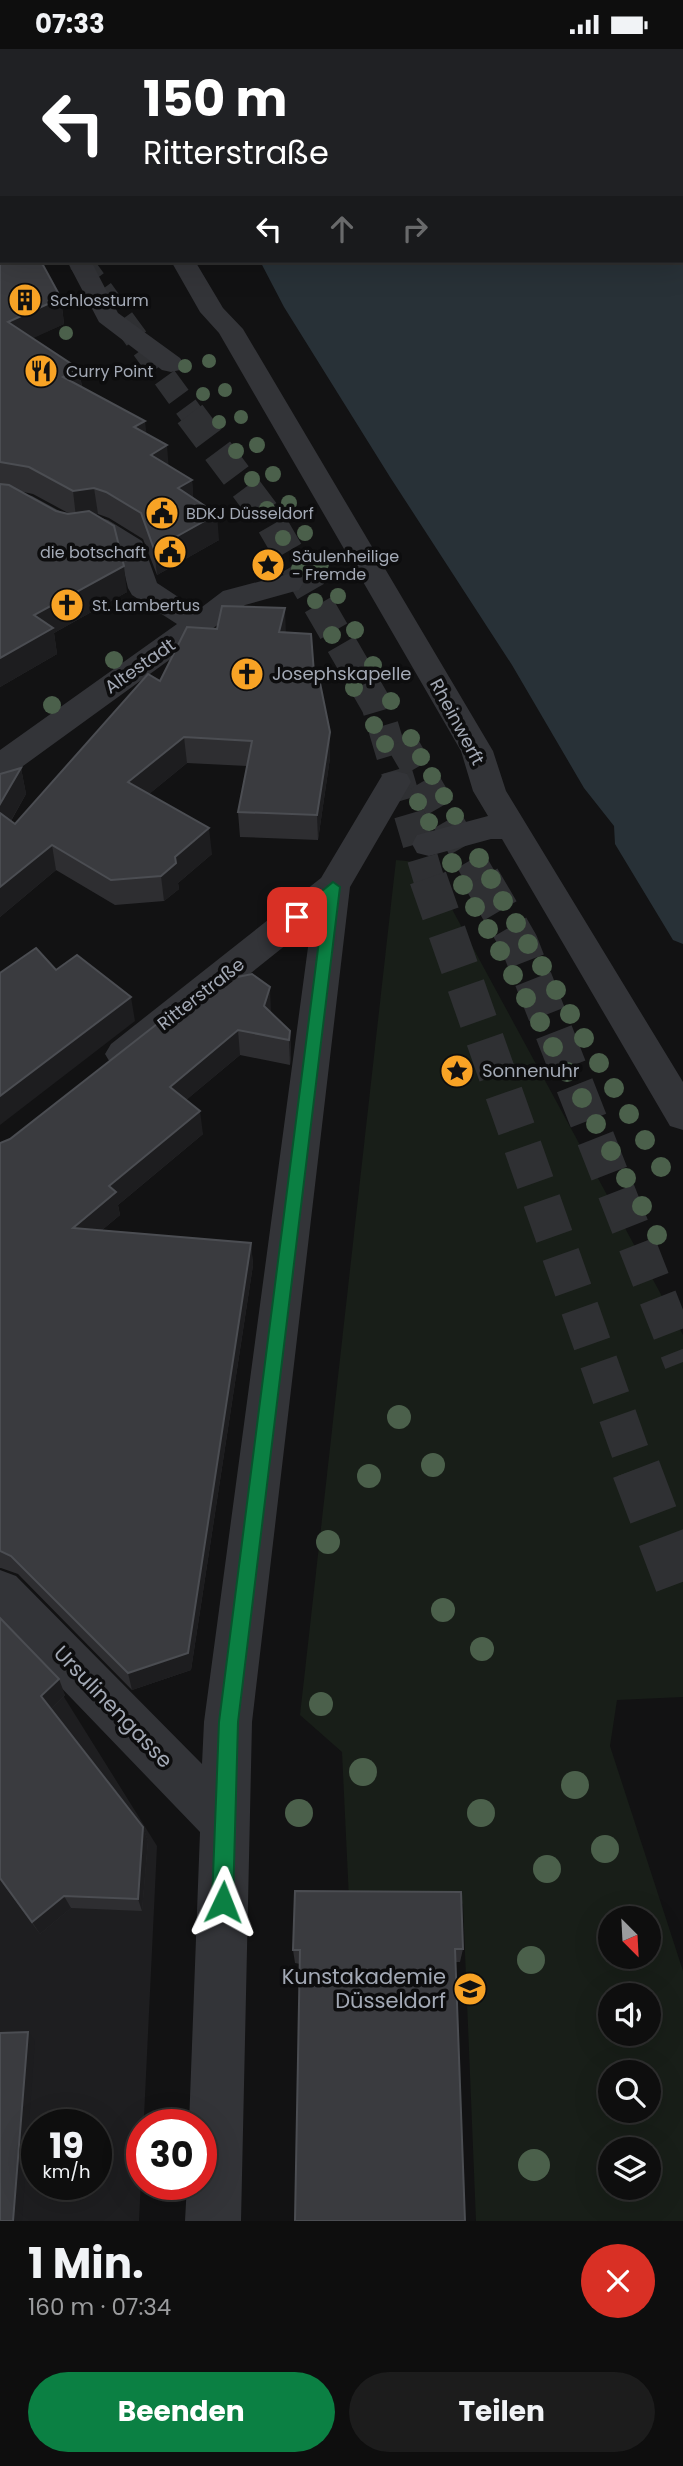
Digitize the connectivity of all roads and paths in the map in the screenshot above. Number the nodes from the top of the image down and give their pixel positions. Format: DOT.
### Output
graph roads {
  1 [pos="184,263"];
  2 [pos="94,272"];
  3 [pos="171,364"];
  4 [pos="0,498"];
  5 [pos="288,583"];
  6 [pos="199,624"];
  7 [pos="0,766"];
  8 [pos="395,782"];
  9 [pos="429,845"];
  10 [pos="514,849"];
  11 [pos="333,887"];
  12 [pos="95,1076"];
  13 [pos="683,1115"];
  14 [pos="0,1592"];
  15 [pos="225,1822"];
  16 [pos="214,2221"];
  1 -- 10 [label="street, Rheinwerft"];
  2 -- 3 [label="street"];
  4 -- 6 [label="street"];
  5 -- 6 [label="street, Altestadt"];
  6 -- 7 [label="street, Altestadt"];
  8 -- 11 [label="street"];
  9 -- 10 [label="street"];
  10 -- 13 [label="street, Rheinwerft"];
  11 -- 12 [label="street, Ritterstraße"];
  11 -- 15 [label="street"];
  14 -- 15 [label="street, Ursulinengasse"];
  15 -- 16 [label="street"];
}
